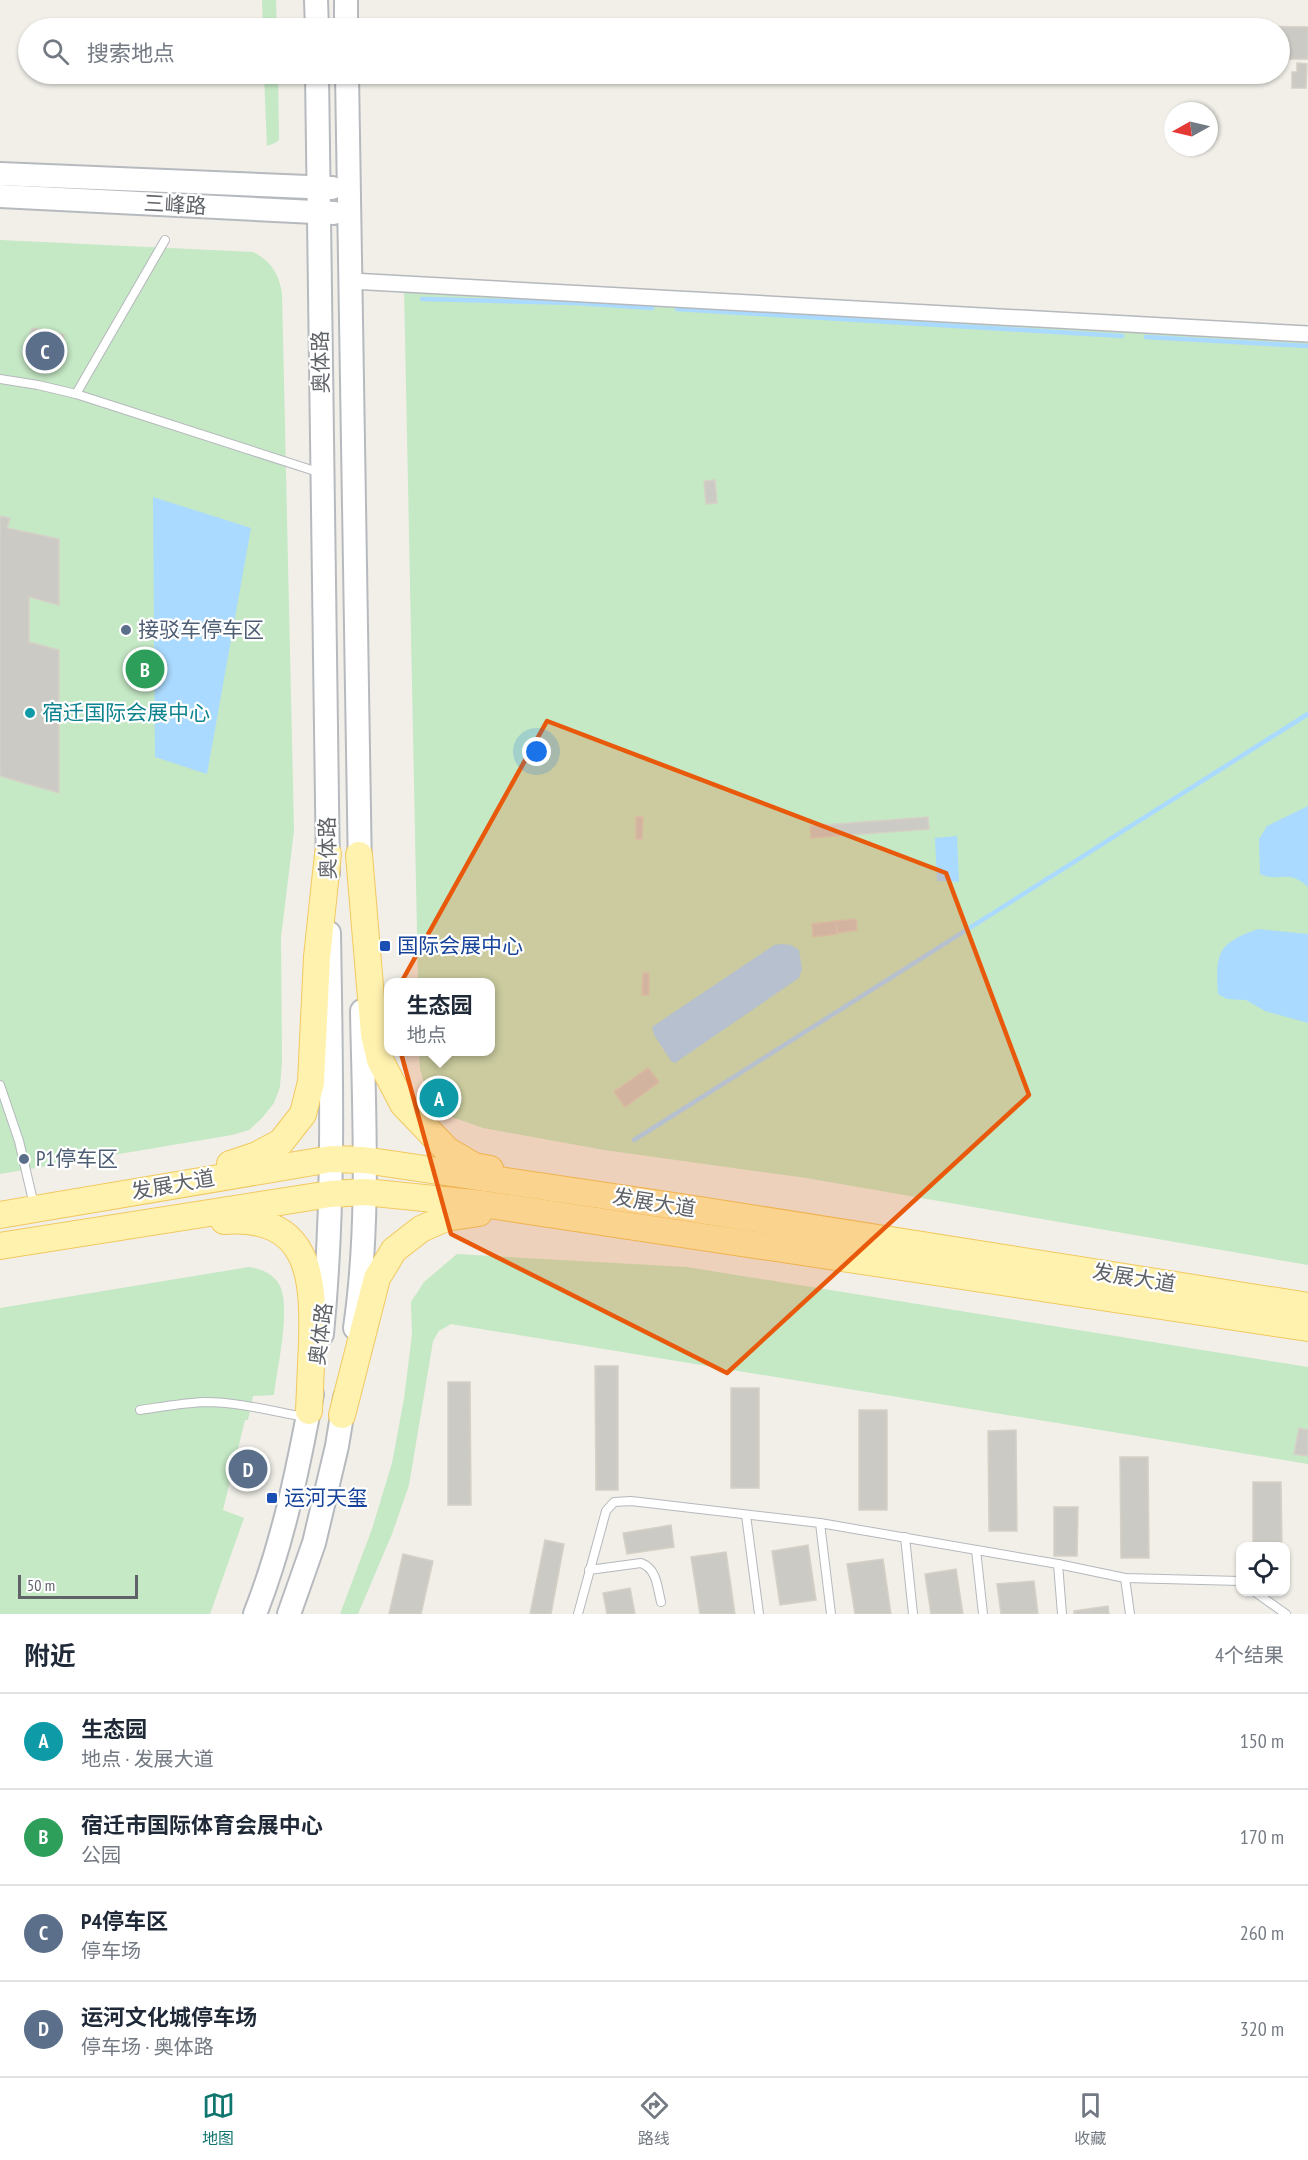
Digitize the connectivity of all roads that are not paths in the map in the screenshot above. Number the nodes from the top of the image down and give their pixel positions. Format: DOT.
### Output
graph roads {
  1 [pos="316,0"];
  2 [pos="346,0"];
  3 [pos="317,18"];
  4 [pos="346,18"];
  5 [pos="317,84"];
  6 [pos="347,84"];
  7 [pos="0,174"];
  8 [pos="319,188"];
  9 [pos="349,189"];
  10 [pos="0,196"];
  11 [pos="319,212"];
  12 [pos="349,214"];
  13 [pos="165,240"];
  14 [pos="351,281"];
  15 [pos="1308,334"];
  16 [pos="0,379"];
  17 [pos="76,394"];
  18 [pos="322,474"];
  19 [pos="328,854"];
  20 [pos="359,855"];
  21 [pos="0,1085"];
  22 [pos="331,1159"];
  23 [pos="364,1160"];
  24 [pos="365,1192"];
  25 [pos="330,1194"];
  26 [pos="115,1195"];
  27 [pos="681,1207"];
  28 [pos="35,1209"];
  29 [pos="0,1215"];
  30 [pos="116,1228"];
  31 [pos="676,1232"];
  32 [pos="0,1246"];
  33 [pos="1308,1306"];
  34 [pos="1308,1328"];
  35 [pos="140,1410"];
  36 [pos="308,1414"];
  37 [pos="342,1415"];
  38 [pos="746,1515"];
  39 [pos="820,1523"];
  40 [pos="905,1538"];
  41 [pos="976,1550"];
  42 [pos="1058,1564"];
  43 [pos="589,1570"];
  44 [pos="1125,1578"];
  45 [pos="1236,1581"];
  46 [pos="1261,1596"];
  47 [pos="661,1602"];
  48 [pos="255,1614"];
  49 [pos="289,1614"];
  50 [pos="578,1614"];
  51 [pos="759,1614"];
  52 [pos="831,1614"];
  53 [pos="913,1614"];
  54 [pos="983,1614"];
  55 [pos="1062,1614"];
  56 [pos="1130,1614"];
  57 [pos="1286,1614"];
  1 -- 3 [label="main road"];
  2 -- 4 [label="main road"];
  5 -- 8 [label="main road, 奥体路"];
  6 -- 9 [label="main road, 奥体路"];
  7 -- 8 [label="main road, 三峰路"];
  8 -- 9 [label="main road, 三峰路"];
  8 -- 11 [label="main road, 奥体路"];
  9 -- 12 [label="main road, 奥体路"];
  10 -- 11 [label="main road, 三峰路"];
  11 -- 12 [label="main road, 三峰路"];
  11 -- 18 [label="main road, 奥体路"];
  12 -- 14 [label="main road, 奥体路"];
  13 -- 17 [label="lane"];
  14 -- 15 [label="street"];
  14 -- 20 [label="main road, 奥体路"];
  16 -- 17 [label="lane"];
  17 -- 18 [label="lane"];
  18 -- 19 [label="main road, 奥体路"];
  19 -- 22 [label="main road, 奥体路"];
  19 -- 26 [label="main road"];
  20 -- 23 [label="main road, 奥体路"];
  20 -- 27 [label="main road"];
  21 -- 28 [label="lane"];
  22 -- 23 [label="main road, 发展大道"];
  22 -- 25 [label="main road, 奥体路"];
  22 -- 26 [label="main road, 发展大道"];
  23 -- 24 [label="main road, 奥体路"];
  23 -- 27 [label="main road, 发展大道"];
  24 -- 25 [label="main road, 发展大道"];
  24 -- 31 [label="main road, 发展大道"];
  24 -- 37 [label="main road, 奥体路"];
  25 -- 30 [label="main road, 发展大道"];
  25 -- 36 [label="main road, 奥体路"];
  26 -- 28 [label="main road, 发展大道"];
  27 -- 33 [label="main road, 发展大道"];
  28 -- 29 [label="main road, 发展大道"];
  30 -- 32 [label="main road, 发展大道"];
  30 -- 36 [label="main road"];
  31 -- 34 [label="main road, 发展大道"];
  31 -- 37 [label="main road"];
  35 -- 36 [label="lane"];
  36 -- 48 [label="main road, 奥体路"];
  37 -- 49 [label="main road, 奥体路"];
  38 -- 39 [label="lane"];
  38 -- 43 [label="lane"];
  38 -- 51 [label="lane"];
  39 -- 40 [label="lane"];
  39 -- 52 [label="lane"];
  40 -- 41 [label="lane"];
  40 -- 53 [label="lane"];
  41 -- 42 [label="lane"];
  41 -- 54 [label="lane"];
  42 -- 44 [label="lane"];
  42 -- 55 [label="lane"];
  43 -- 47 [label="lane"];
  43 -- 50 [label="lane"];
  44 -- 45 [label="lane"];
  44 -- 56 [label="lane"];
  46 -- 57 [label="lane"];
}
